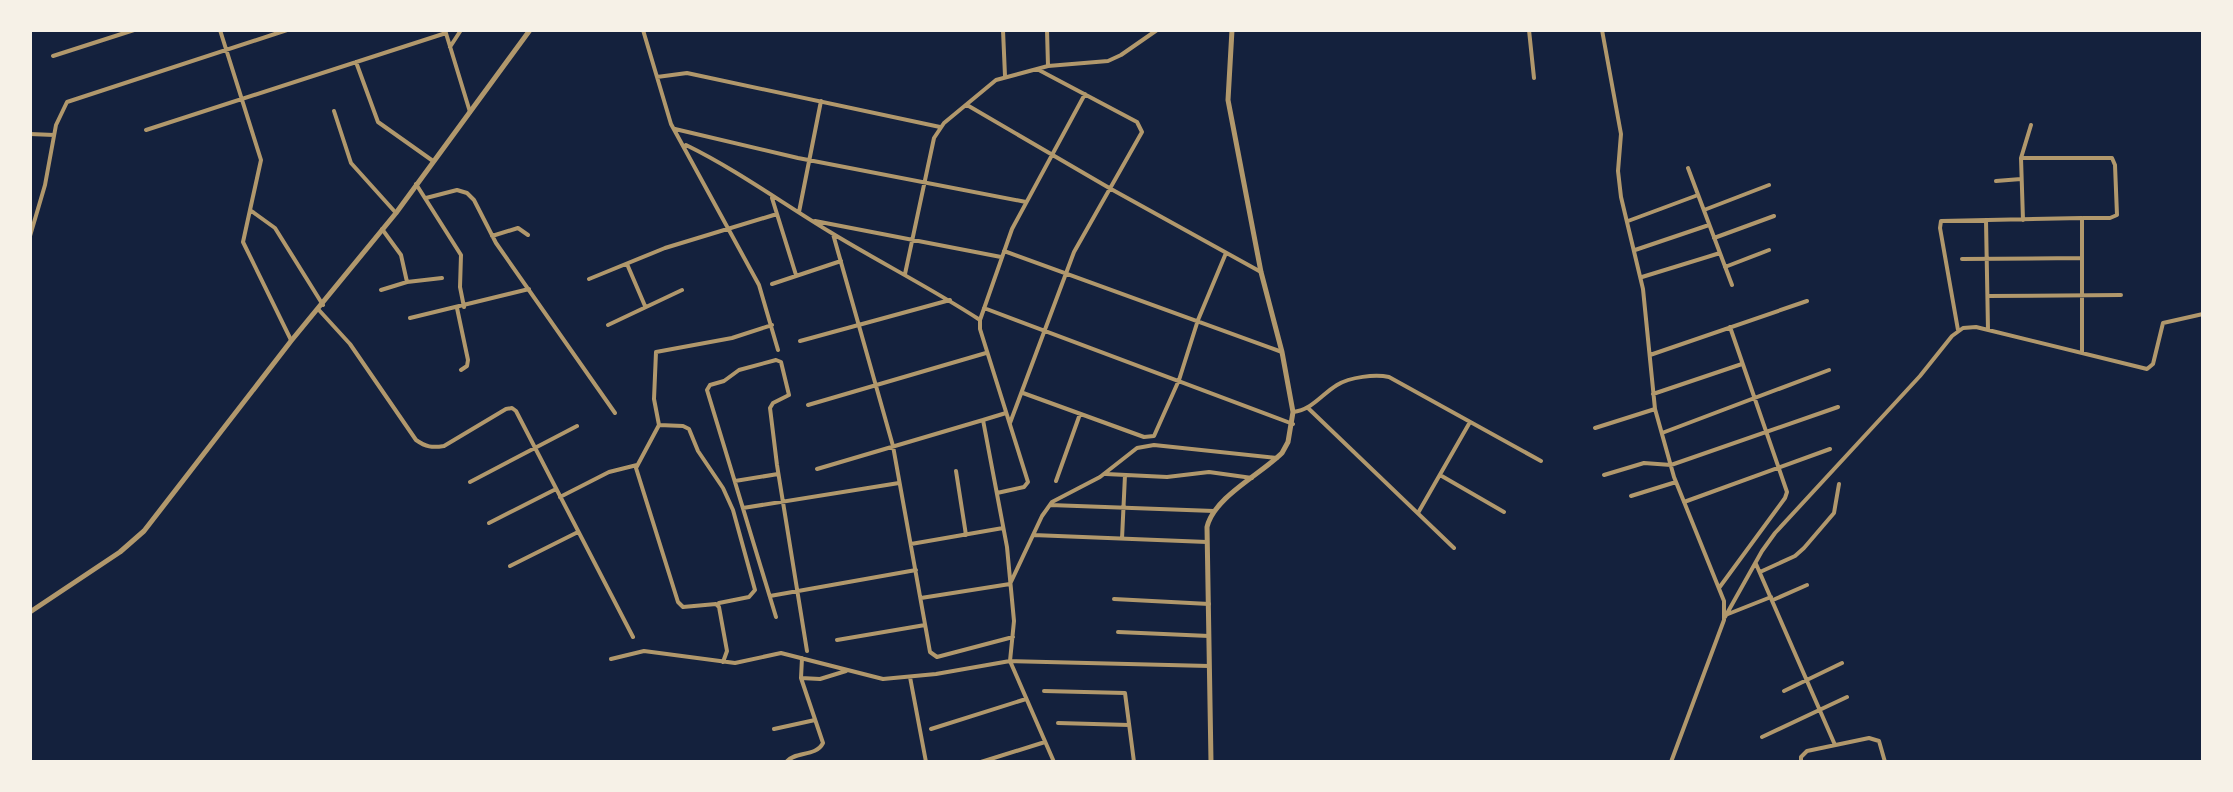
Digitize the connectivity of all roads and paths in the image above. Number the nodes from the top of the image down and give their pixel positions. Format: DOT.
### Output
graph roads {
  1 [pos="134,30"];
  2 [pos="220,30"];
  3 [pos="287,30"];
  4 [pos="461,30"];
  5 [pos="530,30"];
  6 [pos="643,30"];
  7 [pos="1003,30"];
  8 [pos="1047,30"];
  9 [pos="1157,30"];
  10 [pos="1232,30"];
  11 [pos="1529,30"];
  12 [pos="1602,30"];
  13 [pos="446,32"];
  14 [pos="450,47"];
  15 [pos="226,49"];
  16 [pos="53,56"];
  17 [pos="356,62"];
  18 [pos="1048,66"];
  19 [pos="1037,69"];
  20 [pos="1005,76"];
  21 [pos="656,77"];
  22 [pos="1534,78"];
  23 [pos="1085,94"];
  24 [pos="242,98"];
  25 [pos="821,101"];
  26 [pos="967,105"];
  27 [pos="334,111"];
  28 [pos="470,112"];
  29 [pos="2031,125"];
  30 [pos="940,127"];
  31 [pos="675,129"];
  32 [pos="146,130"];
  33 [pos="30,134"];
  34 [pos="54,135"];
  35 [pos="684,144"];
  36 [pos="1053,155"];
  37 [pos="2021,158"];
  38 [pos="433,161"];
  39 [pos="810,161"];
  40 [pos="1688,168"];
  41 [pos="2021,179"];
  42 [pos="1996,181"];
  43 [pos="924,182"];
  44 [pos="415,183"];
  45 [pos="1769,185"];
  46 [pos="1111,189"];
  47 [pos="771,195"];
  48 [pos="1698,195"];
  49 [pos="426,198"];
  50 [pos="1026,202"];
  51 [pos="250,210"];
  52 [pos="1704,210"];
  53 [pos="799,212"];
  54 [pos="396,213"];
  55 [pos="777,214"];
  56 [pos="1774,216"];
  57 [pos="2082,218"];
  58 [pos="1986,220"];
  59 [pos="2023,220"];
  60 [pos="812,221"];
  61 [pos="1628,221"];
  62 [pos="1709,224"];
  63 [pos="382,229"];
  64 [pos="728,230"];
  65 [pos="833,234"];
  66 [pos="528,235"];
  67 [pos="30,236"];
  68 [pos="492,236"];
  69 [pos="1714,238"];
  70 [pos="912,240"];
  71 [pos="1635,250"];
  72 [pos="1769,250"];
  73 [pos="1226,253"];
  74 [pos="1720,253"];
  75 [pos="1002,254"];
  76 [pos="2082,258"];
  77 [pos="1962,259"];
  78 [pos="1987,259"];
  79 [pos="841,261"];
  80 [pos="627,264"];
  81 [pos="1725,267"];
  82 [pos="1261,272"];
  83 [pos="905,274"];
  84 [pos="1066,274"];
  85 [pos="796,275"];
  86 [pos="442,278"];
  87 [pos="1641,278"];
  88 [pos="589,279"];
  89 [pos="407,282"];
  90 [pos="772,284"];
  91 [pos="1732,285"];
  92 [pos="529,289"];
  93 [pos="381,290"];
  94 [pos="682,290"];
  95 [pos="2121,295"];
  96 [pos="1988,296"];
  97 [pos="2082,296"];
  98 [pos="950,300"];
  99 [pos="1807,301"];
  100 [pos="645,306"];
  101 [pos="321,307"];
  102 [pos="464,307"];
  103 [pos="457,308"];
  104 [pos="984,308"];
  105 [pos="2203,314"];
  106 [pos="410,318"];
  107 [pos="980,320"];
  108 [pos="1198,320"];
  109 [pos="859,324"];
  110 [pos="608,325"];
  111 [pos="772,325"];
  112 [pos="1730,327"];
  113 [pos="1958,330"];
  114 [pos="1988,330"];
  115 [pos="1045,332"];
  116 [pos="291,341"];
  117 [pos="800,341"];
  118 [pos="778,350"];
  119 [pos="1282,352"];
  120 [pos="2082,352"];
  121 [pos="987,353"];
  122 [pos="1650,355"];
  123 [pos="1743,364"];
  124 [pos="461,370"];
  125 [pos="1829,370"];
  126 [pos="1179,380"];
  127 [pos="878,387"];
  128 [pos="1022,392"];
  129 [pos="1653,394"];
  130 [pos="1754,398"];
  131 [pos="808,405"];
  132 [pos="1838,407"];
  133 [pos="1308,408"];
  134 [pos="1655,409"];
  135 [pos="1293,412"];
  136 [pos="615,413"];
  137 [pos="1006,413"];
  138 [pos="1080,414"];
  139 [pos="983,420"];
  140 [pos="1470,422"];
  141 [pos="1009,424"];
  142 [pos="1293,424"];
  143 [pos="659,425"];
  144 [pos="577,426"];
  145 [pos="1595,428"];
  146 [pos="1766,431"];
  147 [pos="1662,433"];
  148 [pos="893,446"];
  149 [pos="534,448"];
  150 [pos="1830,449"];
  151 [pos="1278,458"];
  152 [pos="1541,461"];
  153 [pos="637,465"];
  154 [pos="1671,465"];
  155 [pos="1779,467"];
  156 [pos="817,469"];
  157 [pos="956,471"];
  158 [pos="778,474"];
  159 [pos="1103,474"];
  160 [pos="1125,475"];
  161 [pos="1440,475"];
  162 [pos="1604,475"];
  163 [pos="1252,478"];
  164 [pos="735,481"];
  165 [pos="1056,481"];
  166 [pos="470,482"];
  167 [pos="1676,482"];
  168 [pos="900,483"];
  169 [pos="1839,484"];
  170 [pos="556,489"];
  171 [pos="997,493"];
  172 [pos="1631,496"];
  173 [pos="560,497"];
  174 [pos="1684,502"];
  175 [pos="783,503"];
  176 [pos="1050,505"];
  177 [pos="1124,507"];
  178 [pos="743,508"];
  179 [pos="1214,511"];
  180 [pos="1504,512"];
  181 [pos="1418,513"];
  182 [pos="489,523"];
  183 [pos="1003,528"];
  184 [pos="578,532"];
  185 [pos="966,535"];
  186 [pos="1033,535"];
  187 [pos="1122,539"];
  188 [pos="1207,542"];
  189 [pos="911,544"];
  190 [pos="1454,548"];
  191 [pos="1756,562"];
  192 [pos="510,566"];
  193 [pos="916,570"];
  194 [pos="1760,572"];
  195 [pos="1010,584"];
  196 [pos="1807,585"];
  197 [pos="1719,588"];
  198 [pos="797,590"];
  199 [pos="770,596"];
  200 [pos="921,598"];
  201 [pos="1114,599"];
  202 [pos="1772,599"];
  203 [pos="716,604"];
  204 [pos="1209,604"];
  205 [pos="30,612"];
  206 [pos="1727,614"];
  207 [pos="776,617"];
  208 [pos="1724,620"];
  209 [pos="925,625"];
  210 [pos="1118,632"];
  211 [pos="1209,636"];
  212 [pos="633,637"];
  213 [pos="1013,637"];
  214 [pos="837,640"];
  215 [pos="807,651"];
  216 [pos="802,658"];
  217 [pos="611,659"];
  218 [pos="1010,661"];
  219 [pos="723,662"];
  220 [pos="1842,663"];
  221 [pos="1209,666"];
  222 [pos="848,670"];
  223 [pos="910,677"];
  224 [pos="801,678"];
  225 [pos="1807,680"];
  226 [pos="1044,691"];
  227 [pos="1784,691"];
  228 [pos="1847,697"];
  229 [pos="1026,699"];
  230 [pos="1820,710"];
  231 [pos="816,720"];
  232 [pos="1058,723"];
  233 [pos="1129,725"];
  234 [pos="774,729"];
  235 [pos="931,729"];
  236 [pos="1762,737"];
  237 [pos="1045,742"];
  238 [pos="1835,745"];
  239 [pos="786,762"];
  240 [pos="926,762"];
  241 [pos="981,762"];
  242 [pos="1054,762"];
  243 [pos="1134,762"];
  244 [pos="1211,762"];
  245 [pos="1671,762"];
  246 [pos="1801,762"];
  247 [pos="1885,762"];
  1 -- 16 [label="street"];
  2 -- 15 [label="street"];
  3 -- 15 [label="street"];
  4 -- 14 [label="street"];
  5 -- 28 [label="street"];
  6 -- 21 [label="street"];
  7 -- 20 [label="street"];
  8 -- 18 [label="street"];
  9 -- 18 [label="street"];
  10 -- 82 [label="street"];
  11 -- 22 [label="street"];
  12 -- 61 [label="street"];
  13 -- 14 [label="street"];
  13 -- 17 [label="street"];
  14 -- 28 [label="street"];
  15 -- 24 [label="street"];
  15 -- 34 [label="street"];
  17 -- 24 [label="street"];
  17 -- 38 [label="street"];
  18 -- 19 [label="street"];
  19 -- 20 [label="street"];
  19 -- 23 [label="street"];
  20 -- 26 [label="street"];
  21 -- 25 [label="street"];
  21 -- 31 [label="street"];
  23 -- 36 [label="street"];
  23 -- 46 [label="street"];
  24 -- 32 [label="street"];
  24 -- 51 [label="street"];
  25 -- 30 [label="street"];
  25 -- 39 [label="street"];
  26 -- 30 [label="street"];
  26 -- 36 [label="street"];
  27 -- 54 [label="street"];
  28 -- 38 [label="street"];
  29 -- 37 [label="street"];
  30 -- 43 [label="street"];
  31 -- 35 [label="street"];
  31 -- 39 [label="street"];
  33 -- 34 [label="street"];
  34 -- 67 [label="street"];
  35 -- 47 [label="street"];
  35 -- 64 [label="street"];
  36 -- 46 [label="street"];
  36 -- 50 [label="street"];
  37 -- 41 [label="street"];
  37 -- 57 [label="street"];
  38 -- 44 [label="street"];
  39 -- 43 [label="street"];
  39 -- 53 [label="street"];
  40 -- 48 [label="street"];
  41 -- 42 [label="street"];
  41 -- 59 [label="street"];
  43 -- 50 [label="street"];
  43 -- 70 [label="street"];
  44 -- 49 [label="street"];
  44 -- 54 [label="street"];
  45 -- 52 [label="street"];
  46 -- 73 [label="street"];
  46 -- 84 [label="street"];
  47 -- 53 [label="street"];
  47 -- 55 [label="street"];
  48 -- 52 [label="street"];
  48 -- 61 [label="street"];
  49 -- 68 [label="street"];
  49 -- 102 [label="street"];
  50 -- 75 [label="street"];
  51 -- 101 [label="street"];
  51 -- 116 [label="street"];
  52 -- 62 [label="street"];
  53 -- 60 [label="street"];
  54 -- 63 [label="street"];
  55 -- 64 [label="street"];
  55 -- 85 [label="street"];
  56 -- 69 [label="street"];
  57 -- 59 [label="street"];
  57 -- 76 [label="street"];
  58 -- 59 [label="street"];
  58 -- 78 [label="street"];
  58 -- 113 [label="street"];
  60 -- 65 [label="street"];
  60 -- 70 [label="street"];
  61 -- 71 [label="street"];
  62 -- 69 [label="street"];
  62 -- 71 [label="street"];
  63 -- 89 [label="street"];
  63 -- 101 [label="street"];
  64 -- 80 [label="street"];
  64 -- 111 [label="street"];
  65 -- 79 [label="street"];
  65 -- 83 [label="street"];
  66 -- 68 [label="street"];
  68 -- 92 [label="street"];
  69 -- 74 [label="street"];
  70 -- 75 [label="street"];
  70 -- 83 [label="street"];
  71 -- 87 [label="street"];
  72 -- 81 [label="street"];
  73 -- 82 [label="street"];
  73 -- 108 [label="street"];
  74 -- 81 [label="street"];
  74 -- 87 [label="street"];
  75 -- 84 [label="street"];
  75 -- 104 [label="street"];
  76 -- 78 [label="street"];
  76 -- 97 [label="street"];
  77 -- 78 [label="street"];
  78 -- 96 [label="street"];
  79 -- 85 [label="street"];
  79 -- 109 [label="street"];
  80 -- 88 [label="street"];
  80 -- 100 [label="street"];
  81 -- 91 [label="street"];
  82 -- 119 [label="street"];
  83 -- 98 [label="street"];
  84 -- 108 [label="street"];
  84 -- 115 [label="street"];
  85 -- 90 [label="street"];
  86 -- 89 [label="street"];
  87 -- 122 [label="street"];
  89 -- 93 [label="street"];
  92 -- 102 [label="street"];
  92 -- 136 [label="street"];
  94 -- 100 [label="street"];
  95 -- 97 [label="street"];
  96 -- 97 [label="street"];
  96 -- 114 [label="street"];
  97 -- 120 [label="street"];
  98 -- 107 [label="street"];
  98 -- 109 [label="street"];
  99 -- 112 [label="street"];
  100 -- 110 [label="street"];
  101 -- 116 [label="street"];
  101 -- 149 [label="street"];
  102 -- 103 [label="street"];
  103 -- 106 [label="street"];
  103 -- 124 [label="street"];
  104 -- 107 [label="street"];
  104 -- 115 [label="street"];
  105 -- 120 [label="street"];
  107 -- 121 [label="street"];
  108 -- 119 [label="street"];
  108 -- 126 [label="street"];
  109 -- 117 [label="street"];
  109 -- 127 [label="street"];
  111 -- 118 [label="street"];
  111 -- 143 [label="street"];
  112 -- 122 [label="street"];
  112 -- 123 [label="street"];
  113 -- 114 [label="street"];
  113 -- 191 [label="street"];
  114 -- 120 [label="street"];
  115 -- 126 [label="street"];
  115 -- 128 [label="street"];
  116 -- 205 [label="street"];
  119 -- 135 [label="street"];
  121 -- 127 [label="street"];
  121 -- 137 [label="street"];
  122 -- 129 [label="street"];
  123 -- 129 [label="street"];
  123 -- 130 [label="street"];
  125 -- 130 [label="street"];
  126 -- 138 [label="street"];
  126 -- 142 [label="street"];
  127 -- 131 [label="street"];
  127 -- 148 [label="street"];
  128 -- 138 [label="street"];
  128 -- 141 [label="street"];
  129 -- 134 [label="street"];
  130 -- 146 [label="street"];
  130 -- 147 [label="street"];
  132 -- 146 [label="street"];
  133 -- 135 [label="street"];
  133 -- 140 [label="street"];
  133 -- 181 [label="street"];
  134 -- 145 [label="street"];
  134 -- 147 [label="street"];
  135 -- 142 [label="street"];
  137 -- 139 [label="street"];
  137 -- 141 [label="street"];
  138 -- 165 [label="street"];
  139 -- 148 [label="street"];
  139 -- 171 [label="street"];
  140 -- 152 [label="street"];
  140 -- 161 [label="street"];
  141 -- 171 [label="street"];
  142 -- 151 [label="street"];
  143 -- 153 [label="street"];
  143 -- 203 [label="street"];
  144 -- 149 [label="street"];
  146 -- 154 [label="street"];
  146 -- 155 [label="street"];
  147 -- 154 [label="street"];
  148 -- 156 [label="street"];
  148 -- 168 [label="street"];
  149 -- 166 [label="street"];
  149 -- 170 [label="street"];
  150 -- 155 [label="street"];
  151 -- 159 [label="street"];
  151 -- 163 [label="street"];
  153 -- 173 [label="street"];
  153 -- 203 [label="street"];
  154 -- 162 [label="street"];
  154 -- 167 [label="street"];
  155 -- 174 [label="street"];
  155 -- 197 [label="street"];
  157 -- 185 [label="street"];
  158 -- 164 [label="street"];
  158 -- 164 [label="street"];
  158 -- 175 [label="street"];
  159 -- 160 [label="street"];
  159 -- 176 [label="street"];
  160 -- 163 [label="street"];
  160 -- 177 [label="street"];
  161 -- 180 [label="street"];
  161 -- 181 [label="street"];
  163 -- 179 [label="street"];
  164 -- 178 [label="street"];
  167 -- 172 [label="street"];
  167 -- 174 [label="street"];
  168 -- 175 [label="street"];
  168 -- 189 [label="street"];
  169 -- 194 [label="street"];
  170 -- 173 [label="street"];
  170 -- 182 [label="street"];
  171 -- 183 [label="street"];
  173 -- 184 [label="street"];
  174 -- 197 [label="street"];
  175 -- 178 [label="street"];
  175 -- 198 [label="street"];
  176 -- 177 [label="street"];
  176 -- 186 [label="street"];
  177 -- 179 [label="street"];
  177 -- 187 [label="street"];
  178 -- 199 [label="street"];
  179 -- 188 [label="street"];
  181 -- 190 [label="street"];
  183 -- 185 [label="street"];
  183 -- 195 [label="street"];
  184 -- 192 [label="street"];
  184 -- 212 [label="street"];
  185 -- 189 [label="street"];
  186 -- 187 [label="street"];
  186 -- 195 [label="street"];
  187 -- 188 [label="street"];
  188 -- 204 [label="street"];
  189 -- 193 [label="street"];
  191 -- 194 [label="street"];
  191 -- 206 [label="street"];
  193 -- 198 [label="street"];
  193 -- 200 [label="street"];
  194 -- 202 [label="street"];
  195 -- 200 [label="street"];
  195 -- 213 [label="street"];
  196 -- 202 [label="street"];
  197 -- 208 [label="street"];
  198 -- 199 [label="street"];
  198 -- 215 [label="street"];
  199 -- 207 [label="street"];
  200 -- 209 [label="street"];
  201 -- 204 [label="street"];
  202 -- 206 [label="street"];
  202 -- 225 [label="street"];
  203 -- 219 [label="street"];
  204 -- 211 [label="street"];
  206 -- 208 [label="street"];
  208 -- 245 [label="street"];
  209 -- 213 [label="street"];
  209 -- 214 [label="street"];
  210 -- 211 [label="street"];
  211 -- 221 [label="street"];
  213 -- 218 [label="street"];
  216 -- 219 [label="street"];
  216 -- 222 [label="street"];
  216 -- 224 [label="street"];
  217 -- 219 [label="street"];
  218 -- 221 [label="street"];
  218 -- 223 [label="street"];
  218 -- 229 [label="street"];
  220 -- 225 [label="street"];
  221 -- 244 [label="street"];
  222 -- 223 [label="street"];
  222 -- 224 [label="street"];
  223 -- 240 [label="street"];
  224 -- 231 [label="street"];
  225 -- 227 [label="street"];
  225 -- 230 [label="street"];
  226 -- 233 [label="street"];
  228 -- 230 [label="street"];
  229 -- 235 [label="street"];
  229 -- 237 [label="street"];
  230 -- 236 [label="street"];
  230 -- 238 [label="street"];
  231 -- 234 [label="street"];
  231 -- 239 [label="street"];
  232 -- 233 [label="street"];
  233 -- 243 [label="street"];
  237 -- 241 [label="street"];
  237 -- 242 [label="street"];
  238 -- 246 [label="street"];
  238 -- 247 [label="street"];
}
